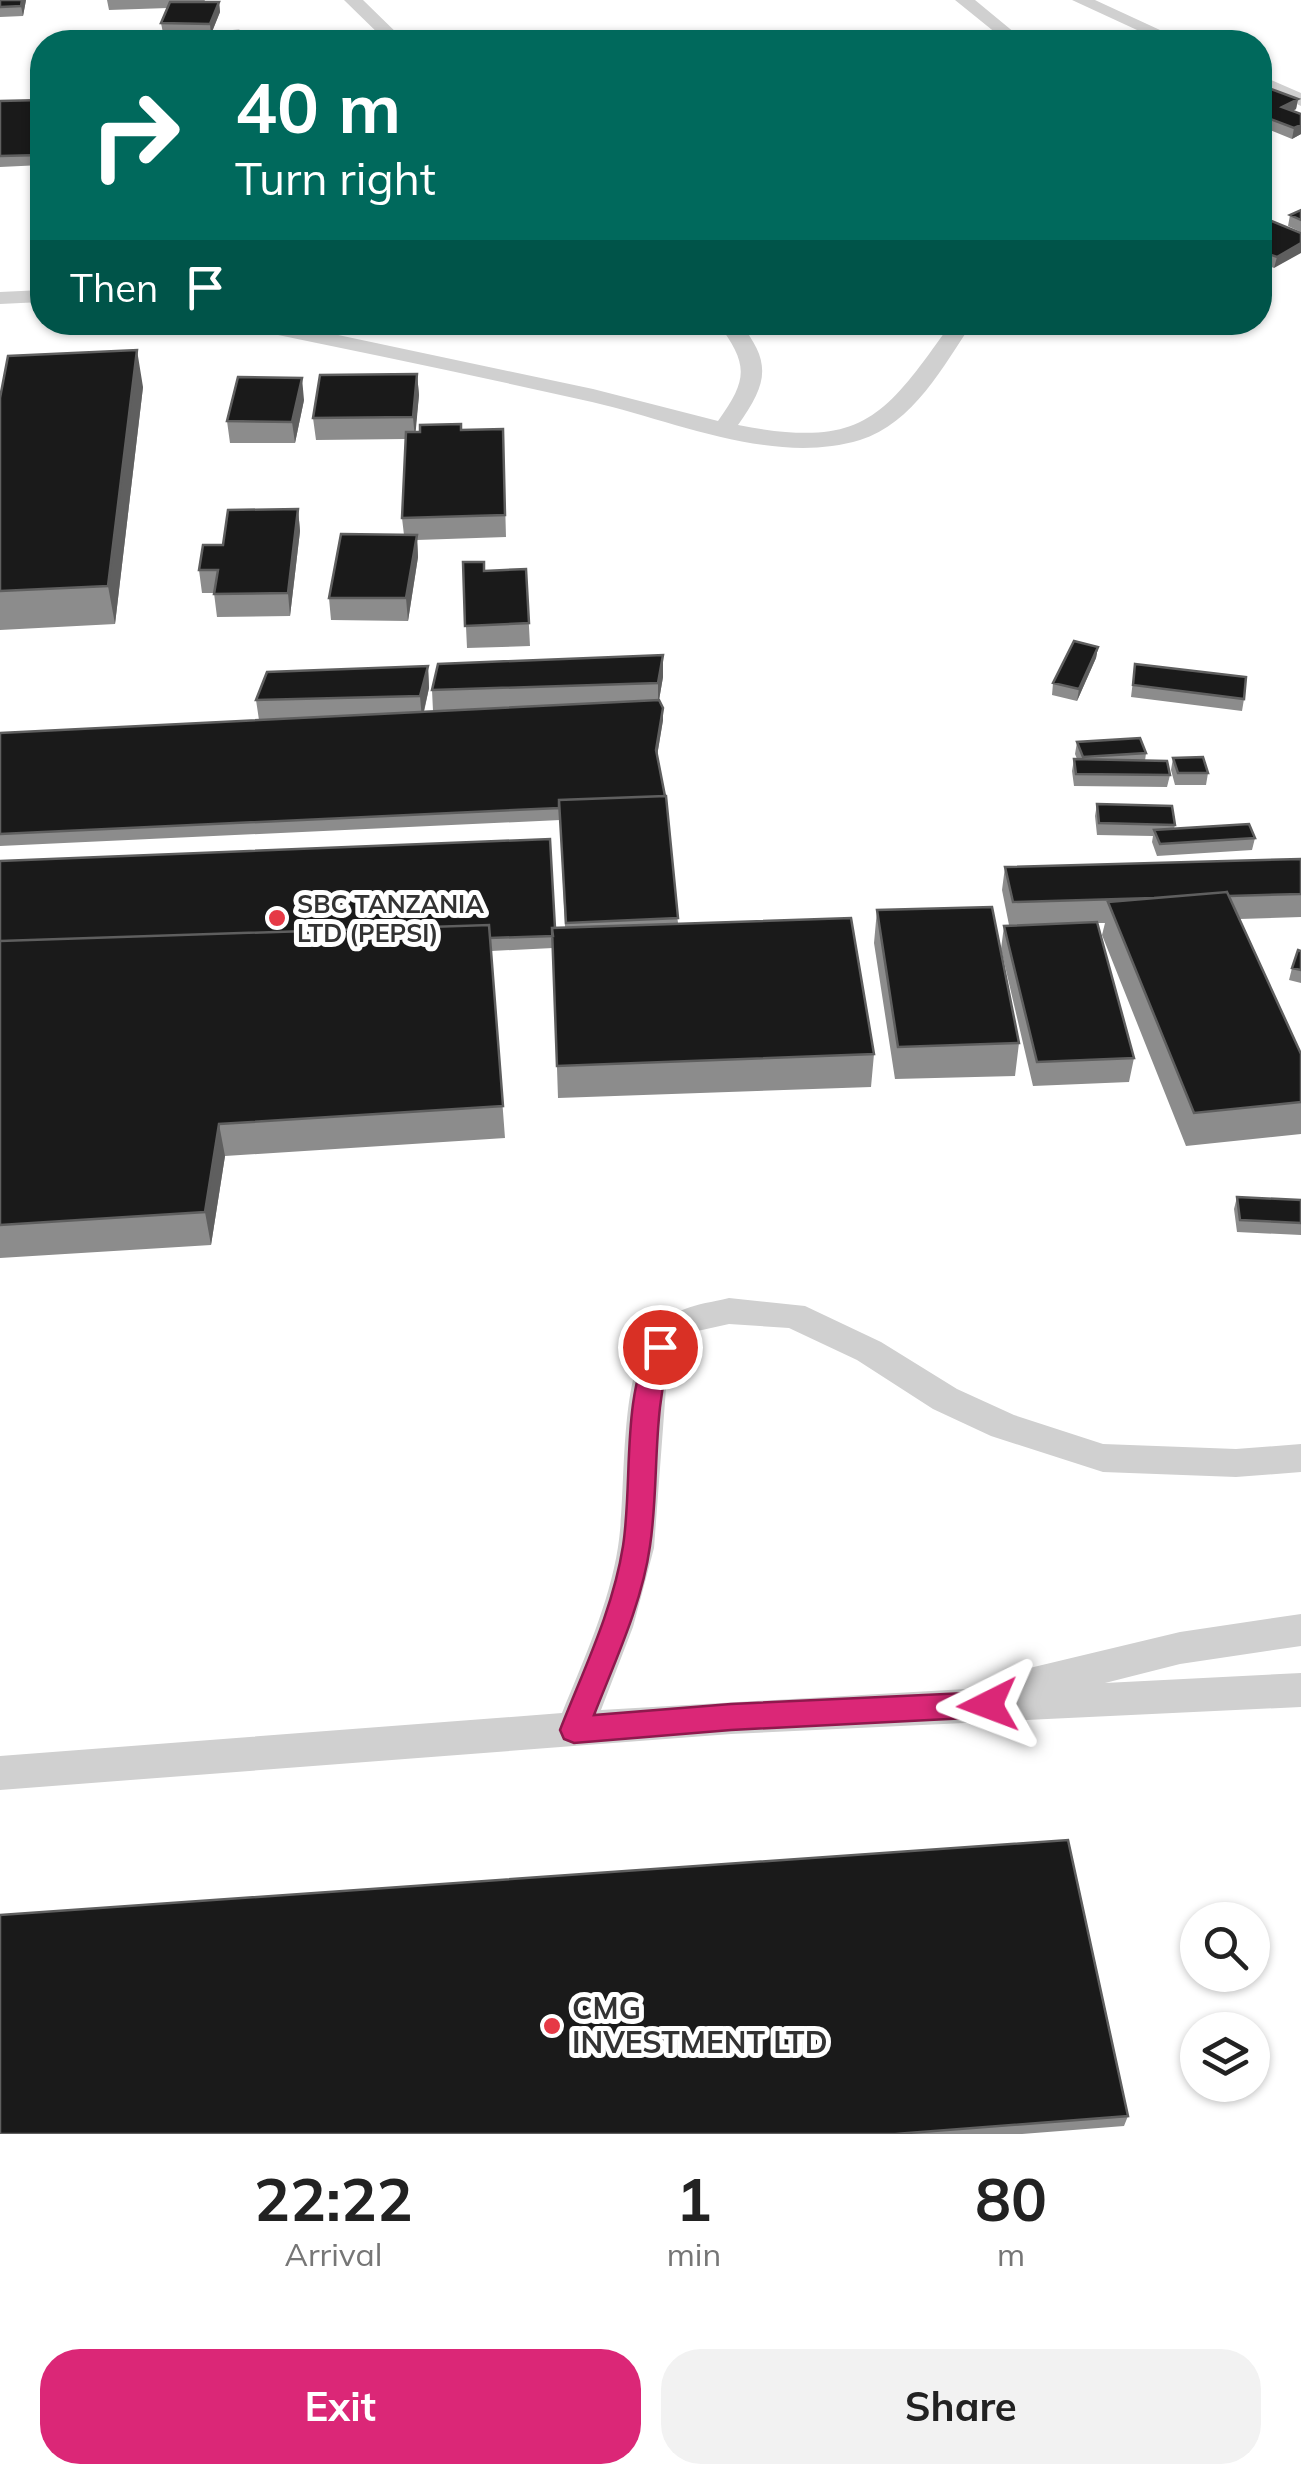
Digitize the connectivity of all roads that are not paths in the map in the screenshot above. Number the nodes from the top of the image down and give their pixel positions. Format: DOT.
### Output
graph roads {
  1 [pos="353,0"];
  2 [pos="964,0"];
  3 [pos="1080,0"];
  4 [pos="384,30"];
  5 [pos="1001,30"];
  6 [pos="1149,30"];
  7 [pos="1272,86"];
  8 [pos="1301,100"];
  9 [pos="30,297"];
  10 [pos="0,298"];
  11 [pos="304,335"];
  12 [pos="737,335"];
  13 [pos="954,335"];
  14 [pos="725,427"];
  15 [pos="1301,1458"];
  16 [pos="1301,1630"];
  17 [pos="1301,1690"];
  18 [pos="949,1707"];
  19 [pos="574,1730"];
  20 [pos="0,1774"];
  1 -- 4 [label="lane"];
  2 -- 5 [label="lane"];
  3 -- 6 [label="lane"];
  7 -- 8 [label="lane"];
  9 -- 10 [label="lane"];
  11 -- 14 [label="lane"];
  12 -- 14 [label="lane"];
  13 -- 14 [label="lane"];
  15 -- 19 [label="lane"];
  16 -- 18 [label="lane"];
  17 -- 18 [label="lane"];
  18 -- 19 [label="lane"];
  19 -- 20 [label="lane"];
}
